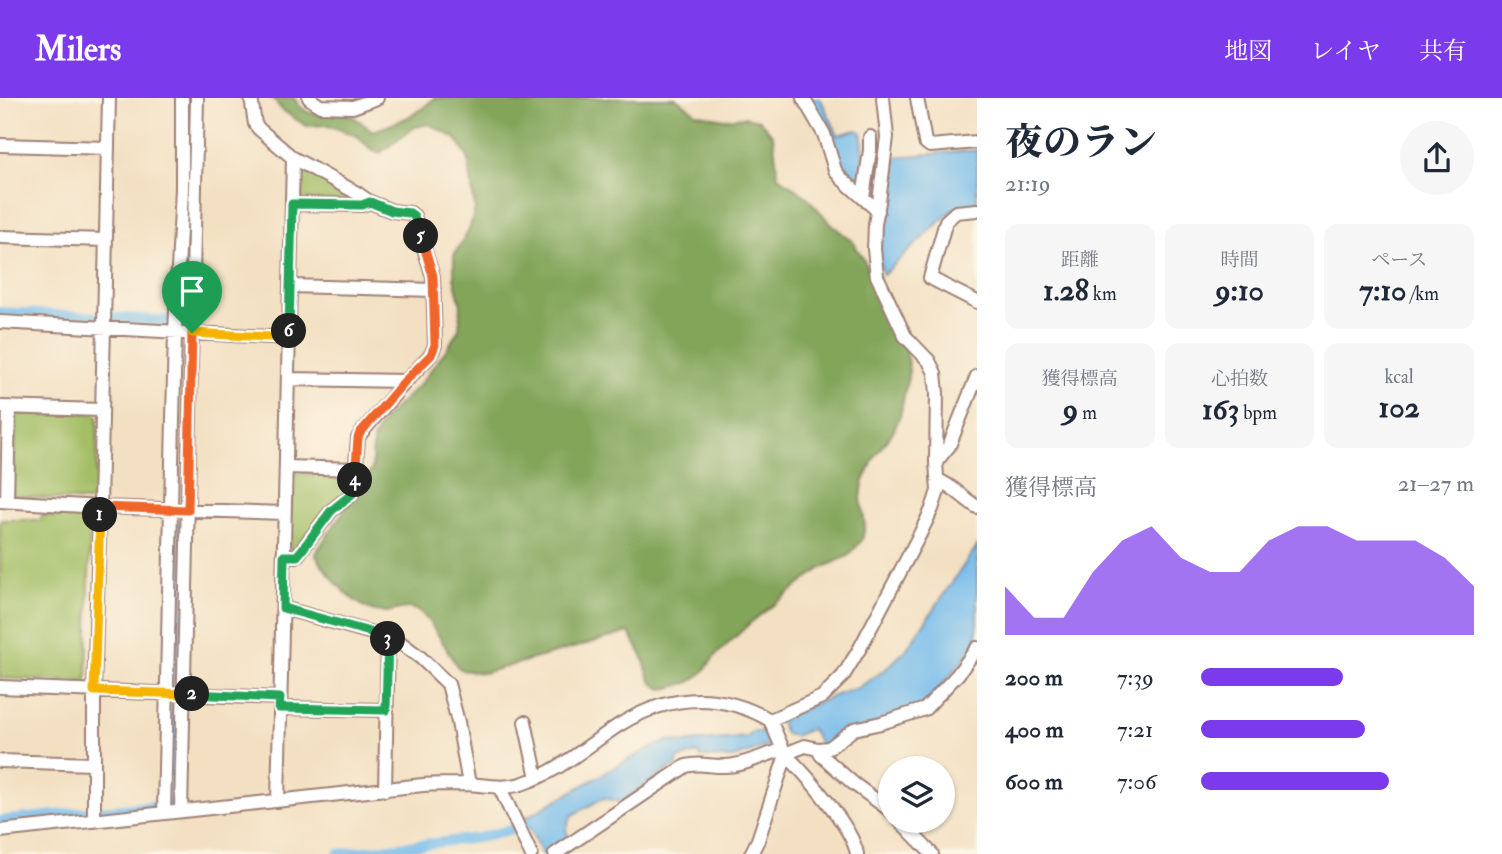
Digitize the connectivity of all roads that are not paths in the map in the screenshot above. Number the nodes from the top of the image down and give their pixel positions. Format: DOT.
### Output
graph roads {
  1 [pos="109,98"];
  2 [pos="182,98"];
  3 [pos="197,98"];
  4 [pos="251,98"];
  5 [pos="309,98"];
  6 [pos="377,98"];
  7 [pos="803,98"];
  8 [pos="883,98"];
  9 [pos="917,98"];
  10 [pos="977,142"];
  11 [pos="870,144"];
  12 [pos="0,145"];
  13 [pos="108,148"];
  14 [pos="293,158"];
  15 [pos="864,194"];
  16 [pos="370,202"];
  17 [pos="292,204"];
  18 [pos="879,206"];
  19 [pos="977,210"];
  20 [pos="0,237"];
  21 [pos="106,240"];
  22 [pos="290,286"];
  23 [pos="434,290"];
  24 [pos="977,302"];
  25 [pos="0,322"];
  26 [pos="103,327"];
  27 [pos="185,332"];
  28 [pos="288,338"];
  29 [pos="977,376"];
  30 [pos="288,379"];
  31 [pos="405,381"];
  32 [pos="5,407"];
  33 [pos="102,410"];
  34 [pos="936,462"];
  35 [pos="285,467"];
  36 [pos="356,469"];
  37 [pos="938,480"];
  38 [pos="4,501"];
  39 [pos="100,507"];
  40 [pos="977,507"];
  41 [pos="180,510"];
  42 [pos="284,513"];
  43 [pos="284,556"];
  44 [pos="283,608"];
  45 [pos="388,637"];
  46 [pos="977,648"];
  47 [pos="0,687"];
  48 [pos="94,691"];
  49 [pos="176,694"];
  50 [pos="280,703"];
  51 [pos="386,710"];
  52 [pos="770,720"];
  53 [pos="525,722"];
  54 [pos="818,750"];
  55 [pos="784,752"];
  56 [pos="0,761"];
  57 [pos="93,764"];
  58 [pos="537,778"];
  59 [pos="469,784"];
  60 [pos="500,788"];
  61 [pos="385,790"];
  62 [pos="278,801"];
  63 [pos="878,802"];
  64 [pos="164,807"];
  65 [pos="181,811"];
  66 [pos="94,821"];
  67 [pos="0,831"];
  68 [pos="912,833"];
  69 [pos="531,854"];
  70 [pos="555,854"];
  71 [pos="751,854"];
  72 [pos="857,854"];
  73 [pos="932,854"];
  1 -- 13 [label="street"];
  2 -- 27 [label="street"];
  3 -- 27 [label="street"];
  4 -- 14 [label="street"];
  5 -- 6 [label="street"];
  7 -- 15 [label="street"];
  8 -- 18 [label="street"];
  9 -- 10 [label="street"];
  11 -- 15 [label="street"];
  12 -- 13 [label="street"];
  13 -- 21 [label="street"];
  14 -- 16 [label="street"];
  14 -- 17 [label="street"];
  15 -- 18 [label="street"];
  16 -- 17 [label="street"];
  16 -- 23 [label="street"];
  17 -- 22 [label="street"];
  18 -- 34 [label="street"];
  19 -- 24 [label="street"];
  20 -- 21 [label="street"];
  21 -- 26 [label="street"];
  22 -- 23 [label="street"];
  22 -- 28 [label="street"];
  23 -- 31 [label="street"];
  25 -- 26 [label="street"];
  26 -- 27 [label="street"];
  26 -- 33 [label="street"];
  27 -- 28 [label="street"];
  27 -- 41 [label="street"];
  28 -- 30 [label="street"];
  29 -- 34 [label="street"];
  30 -- 31 [label="street"];
  30 -- 35 [label="street"];
  31 -- 36 [label="street"];
  32 -- 33 [label="street"];
  32 -- 38 [label="street"];
  33 -- 39 [label="street"];
  34 -- 37 [label="street"];
  35 -- 36 [label="street"];
  35 -- 42 [label="street"];
  36 -- 43 [label="street"];
  37 -- 40 [label="street"];
  37 -- 52 [label="street"];
  38 -- 39 [label="street"];
  39 -- 41 [label="street"];
  39 -- 48 [label="street"];
  41 -- 42 [label="street"];
  41 -- 49 [label="street"];
  42 -- 43 [label="street"];
  43 -- 44 [label="street"];
  44 -- 45 [label="street"];
  44 -- 50 [label="street"];
  45 -- 51 [label="street"];
  45 -- 59 [label="street"];
  46 -- 54 [label="street"];
  47 -- 48 [label="street"];
  48 -- 49 [label="street"];
  48 -- 57 [label="street"];
  49 -- 50 [label="street"];
  49 -- 64 [label="street"];
  49 -- 65 [label="street"];
  50 -- 51 [label="street"];
  50 -- 62 [label="street"];
  51 -- 61 [label="street"];
  52 -- 55 [label="street"];
  52 -- 58 [label="street"];
  53 -- 58 [label="street"];
  54 -- 55 [label="street"];
  54 -- 63 [label="street"];
  55 -- 70 [label="street"];
  55 -- 71 [label="street"];
  55 -- 72 [label="street"];
  56 -- 57 [label="street"];
  57 -- 66 [label="street"];
  58 -- 60 [label="street"];
  59 -- 60 [label="street"];
  59 -- 61 [label="street"];
  60 -- 69 [label="street"];
  61 -- 62 [label="street"];
  62 -- 65 [label="street"];
  64 -- 65 [label="street"];
  64 -- 66 [label="street"];
  66 -- 67 [label="street"];
  68 -- 73 [label="street"];
}
